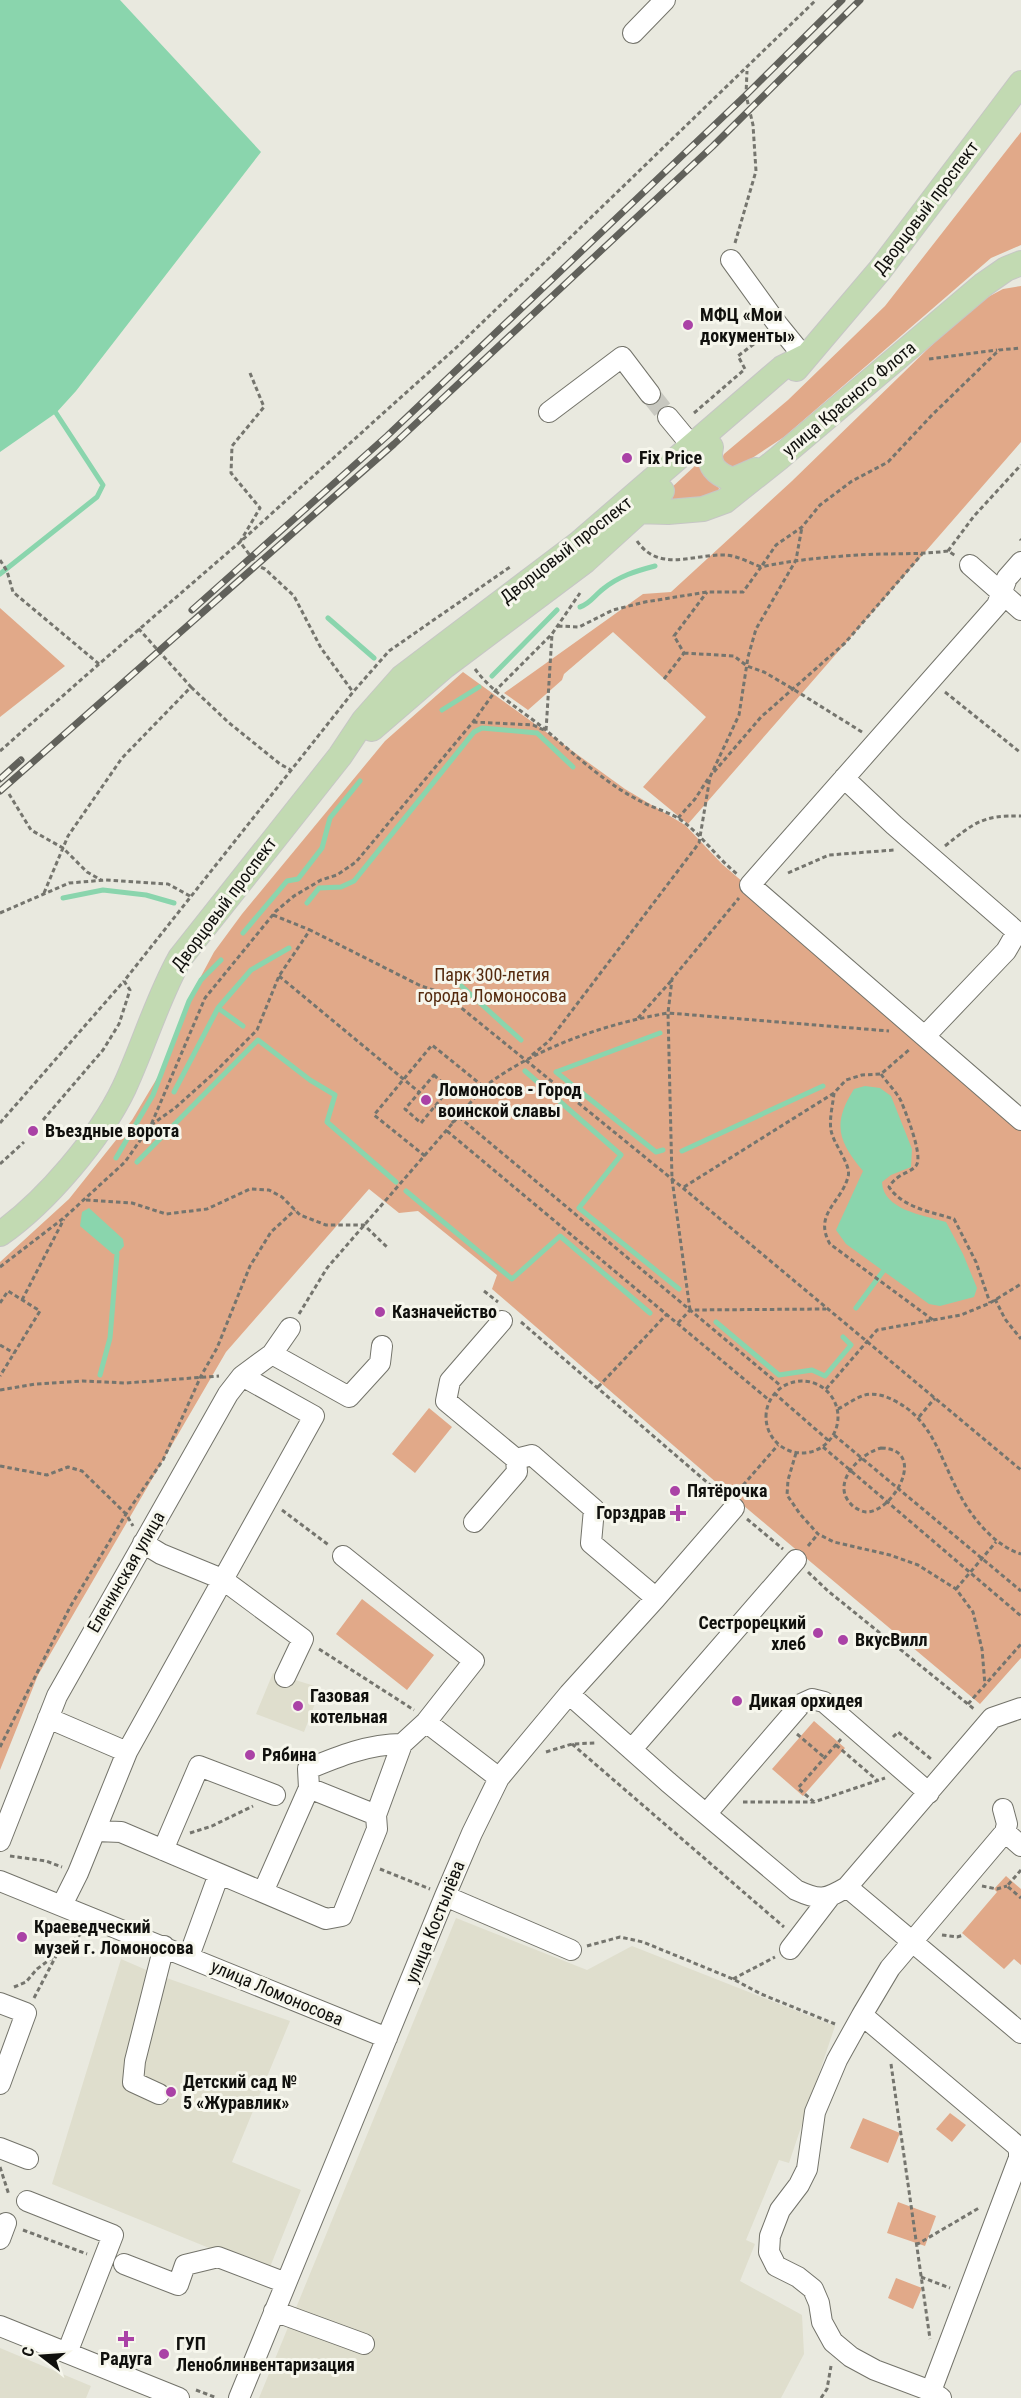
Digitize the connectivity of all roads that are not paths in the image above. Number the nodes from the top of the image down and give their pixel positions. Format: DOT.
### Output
graph roads {
  1 [pos="665,0"];
  2 [pos="633,33"];
  3 [pos="1021,84"];
  4 [pos="731,260"];
  5 [pos="1021,263"];
  6 [pos="804,357"];
  7 [pos="650,394"];
  8 [pos="549,412"];
  9 [pos="668,417"];
  10 [pos="702,447"];
  11 [pos="779,458"];
  12 [pos="657,477"];
  13 [pos="640,517"];
  14 [pos="1021,562"];
  15 [pos="970,565"];
  16 [pos="1003,591"];
  17 [pos="1021,609"];
  18 [pos="844,778"];
  19 [pos="1014,957"];
  20 [pos="924,1035"];
  21 [pos="1021,1120"];
  22 [pos="0,1234"];
  23 [pos="502,1321"];
  24 [pos="290,1328"];
  25 [pos="382,1346"];
  26 [pos="272,1354"];
  27 [pos="242,1376"];
  28 [pos="516,1459"];
  29 [pos="735,1501"];
  30 [pos="474,1522"];
  31 [pos="143,1543"];
  32 [pos="343,1556"];
  33 [pos="796,1560"];
  34 [pos="222,1579"];
  35 [pos="656,1598"];
  36 [pos="285,1677"];
  37 [pos="569,1694"];
  38 [pos="1021,1708"];
  39 [pos="48,1718"];
  40 [pos="426,1722"];
  41 [pos="402,1744"];
  42 [pos="632,1749"];
  43 [pos="127,1752"];
  44 [pos="499,1778"];
  45 [pos="309,1788"];
  46 [pos="929,1793"];
  47 [pos="275,1795"];
  48 [pos="711,1807"];
  49 [pos="1003,1809"];
  50 [pos="376,1815"];
  51 [pos="96,1831"];
  52 [pos="1005,1832"];
  53 [pos="6,1843"];
  54 [pos="1021,1846"];
  55 [pos="163,1850"];
  56 [pos="219,1874"];
  57 [pos="0,1881"];
  58 [pos="847,1887"];
  59 [pos="262,1892"];
  60 [pos="437,1892"];
  61 [pos="829,1898"];
  62 [pos="62,1905"];
  63 [pos="912,1941"];
  64 [pos="164,1946"];
  65 [pos="571,1950"];
  66 [pos="790,1950"];
  67 [pos="189,1956"];
  68 [pos="3,1995"];
  69 [pos="858,2023"];
  70 [pos="1021,2033"];
  71 [pos="387,2038"];
  72 [pos="0,2084"];
  73 [pos="159,2094"];
  74 [pos="0,2148"];
  75 [pos="28,2159"];
  76 [pos="19,2202"];
  77 [pos="124,2264"];
  78 [pos="286,2283"];
  79 [pos="274,2311"];
  80 [pos="0,2326"];
  81 [pos="364,2344"];
  82 [pos="67,2353"];
  83 [pos="937,2387"];
  84 [pos="179,2398"];
  85 [pos="239,2398"];
  1 -- 2 [label="street"];
  3 -- 6 [label="main road, Дворцовый проспект"];
  4 -- 6 [label="street"];
  5 -- 11 [label="main road, улица Красного Флота"];
  6 -- 10 [label="main road, Дворцовый проспект"];
  7 -- 8 [label="street"];
  9 -- 10 [label="street"];
  10 -- 11 [label="main road"];
  10 -- 12 [label="main road, Дворцовый проспект"];
  10 -- 13 [label="main road, Дворцовый проспект"];
  11 -- 13 [label="main road, улица Красного Флота"];
  12 -- 13 [label="main road, Дворцовый проспект"];
  12 -- 13 [label="main road"];
  13 -- 22 [label="main road, Дворцовый проспект"];
  14 -- 16 [label="street"];
  15 -- 16 [label="street"];
  16 -- 17 [label="street"];
  16 -- 18 [label="street"];
  18 -- 19 [label="street"];
  18 -- 20 [label="street"];
  19 -- 20 [label="street"];
  20 -- 21 [label="street"];
  23 -- 28 [label="street"];
  24 -- 26 [label="street, Еленинская улица"];
  25 -- 26 [label="street"];
  26 -- 27 [label="street, Еленинская улица"];
  27 -- 31 [label="street, Еленинская улица"];
  27 -- 34 [label="street"];
  28 -- 30 [label="street"];
  28 -- 35 [label="street"];
  29 -- 35 [label="street, улица Костылёва"];
  31 -- 34 [label="street"];
  31 -- 39 [label="street, Еленинская улица"];
  32 -- 40 [label="street"];
  33 -- 42 [label="street"];
  34 -- 36 [label="street"];
  34 -- 43 [label="street"];
  35 -- 37 [label="street, улица Костылёва"];
  37 -- 42 [label="street"];
  37 -- 44 [label="street, улица Костылёва"];
  38 -- 46 [label="street"];
  39 -- 43 [label="street"];
  39 -- 53 [label="street, Еленинская улица"];
  40 -- 41 [label="street"];
  40 -- 44 [label="street"];
  41 -- 45 [label="street"];
  41 -- 50 [label="street"];
  42 -- 48 [label="street"];
  43 -- 51 [label="street"];
  44 -- 60 [label="street, улица Костылёва"];
  45 -- 50 [label="street"];
  45 -- 59 [label="street"];
  46 -- 48 [label="street"];
  46 -- 58 [label="street"];
  47 -- 55 [label="street"];
  48 -- 61 [label="street"];
  49 -- 52 [label="street"];
  50 -- 59 [label="street"];
  51 -- 55 [label="street"];
  51 -- 62 [label="street"];
  52 -- 54 [label="street"];
  52 -- 63 [label="street"];
  55 -- 56 [label="street"];
  56 -- 59 [label="street"];
  56 -- 67 [label="street"];
  57 -- 62 [label="street, улица Ломоносова"];
  58 -- 61 [label="street"];
  58 -- 63 [label="street"];
  60 -- 65 [label="street"];
  60 -- 71 [label="street, улица Костылёва"];
  61 -- 66 [label="street"];
  62 -- 64 [label="street, улица Ломоносова"];
  63 -- 69 [label="street"];
  63 -- 70 [label="street"];
  64 -- 67 [label="street, улица Ломоносова"];
  64 -- 73 [label="street"];
  67 -- 71 [label="street, улица Ломоносова"];
  68 -- 72 [label="street"];
  69 -- 83 [label="street"];
  69 -- 83 [label="street"];
  71 -- 78 [label="street, улица Костылёва"];
  74 -- 75 [label="street"];
  76 -- 82 [label="street"];
  77 -- 78 [label="street"];
  78 -- 79 [label="street, улица Костылёва"];
  79 -- 81 [label="street"];
  79 -- 85 [label="street, улица Костылёва"];
  80 -- 82 [label="street"];
  82 -- 84 [label="street"];
}
